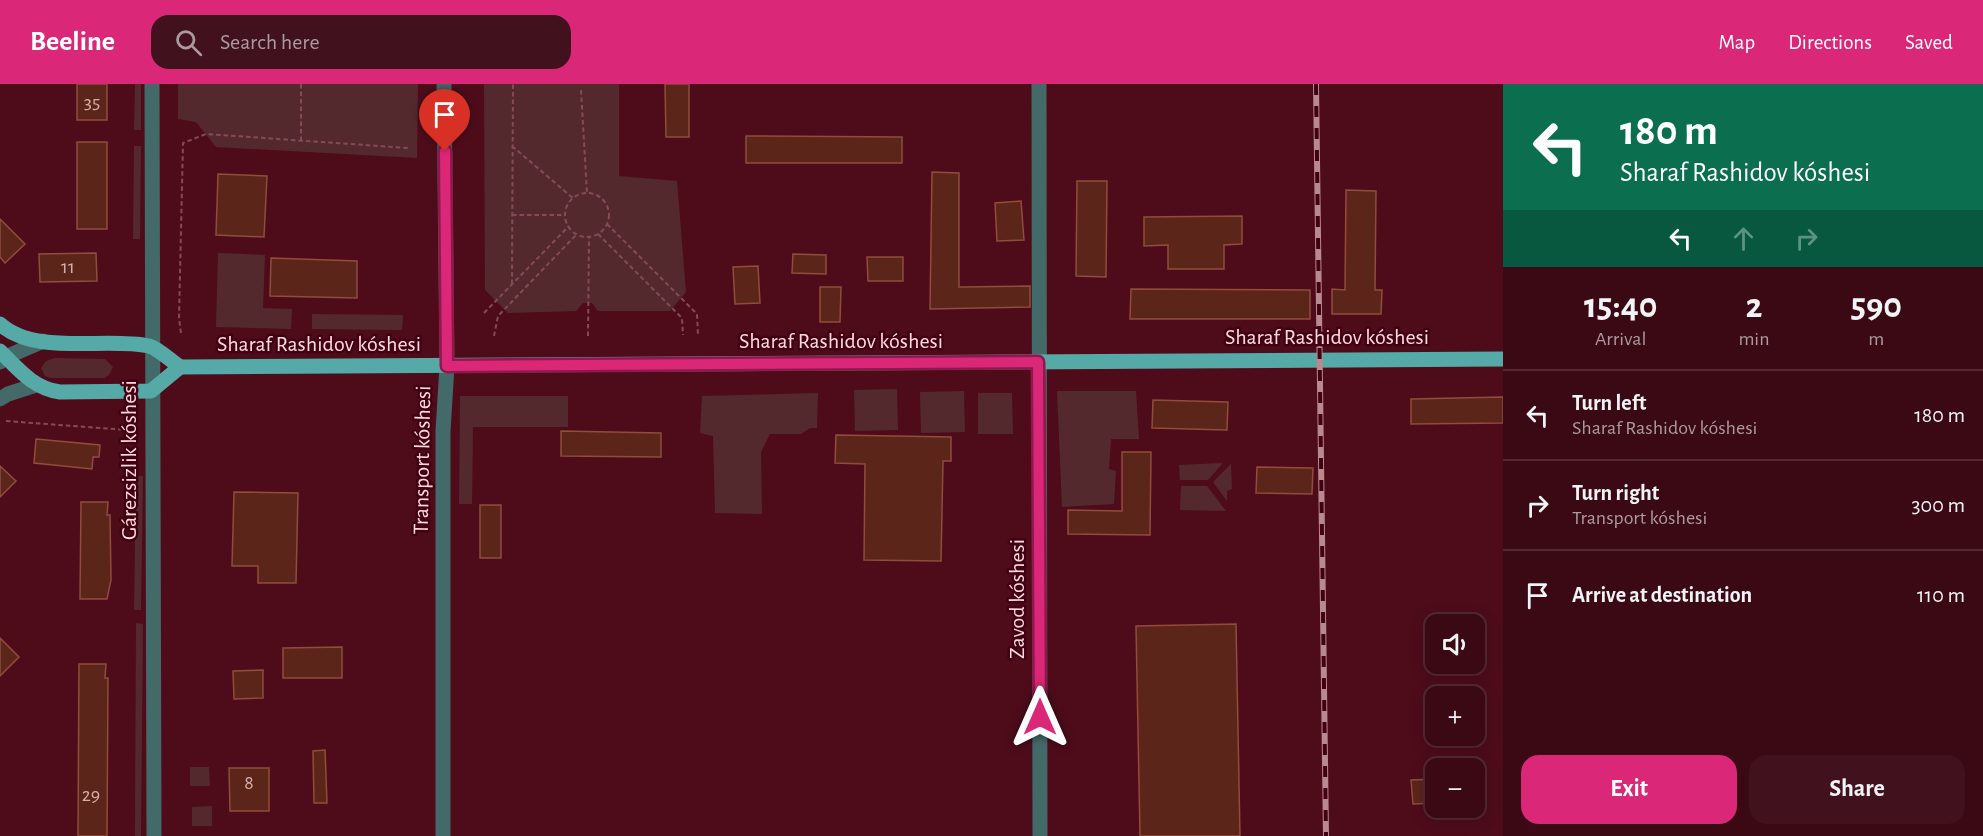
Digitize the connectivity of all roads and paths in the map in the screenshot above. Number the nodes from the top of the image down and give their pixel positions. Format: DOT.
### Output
graph roads {
  1 [pos="152,84"];
  2 [pos="301,84"];
  3 [pos="444,84"];
  4 [pos="513,84"];
  5 [pos="1039,84"];
  6 [pos="581,90"];
  7 [pos="301,141"];
  8 [pos="511,145"];
  9 [pos="408,148"];
  10 [pos="587,194"];
  11 [pos="574,199"];
  12 [pos="512,215"];
  13 [pos="566,215"];
  14 [pos="607,224"];
  15 [pos="569,226"];
  16 [pos="577,234"];
  17 [pos="598,234"];
  18 [pos="589,237"];
  19 [pos="512,284"];
  20 [pos="484,313"];
  21 [pos="1,325"];
  22 [pos="181,333"];
  23 [pos="683,335"];
  24 [pos="698,335"];
  25 [pos="494,336"];
  26 [pos="588,336"];
  27 [pos="43,341"];
  28 [pos="152,347"];
  29 [pos="2,356"];
  30 [pos="1503,359"];
  31 [pos="1038,362"];
  32 [pos="447,366"];
  33 [pos="180,367"];
  34 [pos="36,385"];
  35 [pos="151,391"];
  36 [pos="0,399"];
  37 [pos="6,421"];
  38 [pos="127,430"];
  39 [pos="154,836"];
  40 [pos="443,836"];
  41 [pos="1040,836"];
  1 -- 28 [label="street, Gárezsizlik kóshesi"];
  2 -- 7 [label="path"];
  3 -- 32 [label="street, Transport kóshesi"];
  4 -- 8 [label="path"];
  5 -- 31 [label="street, Zavod kóshesi"];
  6 -- 10 [label="path"];
  7 -- 9 [label="path"];
  7 -- 22 [label="path"];
  8 -- 11 [label="path"];
  8 -- 12 [label="path"];
  10 -- 11 [label="path"];
  10 -- 14 [label="path"];
  11 -- 13 [label="path"];
  12 -- 13 [label="path"];
  12 -- 19 [label="path"];
  13 -- 15 [label="path"];
  14 -- 17 [label="path"];
  14 -- 24 [label="path"];
  15 -- 16 [label="path"];
  15 -- 19 [label="path"];
  16 -- 18 [label="path"];
  16 -- 25 [label="path"];
  17 -- 18 [label="path"];
  17 -- 23 [label="path"];
  18 -- 26 [label="path"];
  19 -- 20 [label="path"];
  21 -- 27 [label="main road"];
  27 -- 28 [label="main road"];
  27 -- 29 [label="street"];
  28 -- 33 [label="main road"];
  28 -- 35 [label="street, Gárezsizlik kóshesi"];
  29 -- 34 [label="main road"];
  30 -- 31 [label="main road, Sharaf Rashidov kóshesi"];
  31 -- 32 [label="main road, Sharaf Rashidov kóshesi"];
  31 -- 41 [label="street, Zavod kóshesi"];
  32 -- 33 [label="main road, Sharaf Rashidov kóshesi"];
  32 -- 40 [label="street, Transport kóshesi"];
  33 -- 35 [label="main road"];
  34 -- 35 [label="main road"];
  34 -- 36 [label="street"];
  35 -- 39 [label="street, Gárezsizlik kóshesi"];
  37 -- 38 [label="path"];
}
